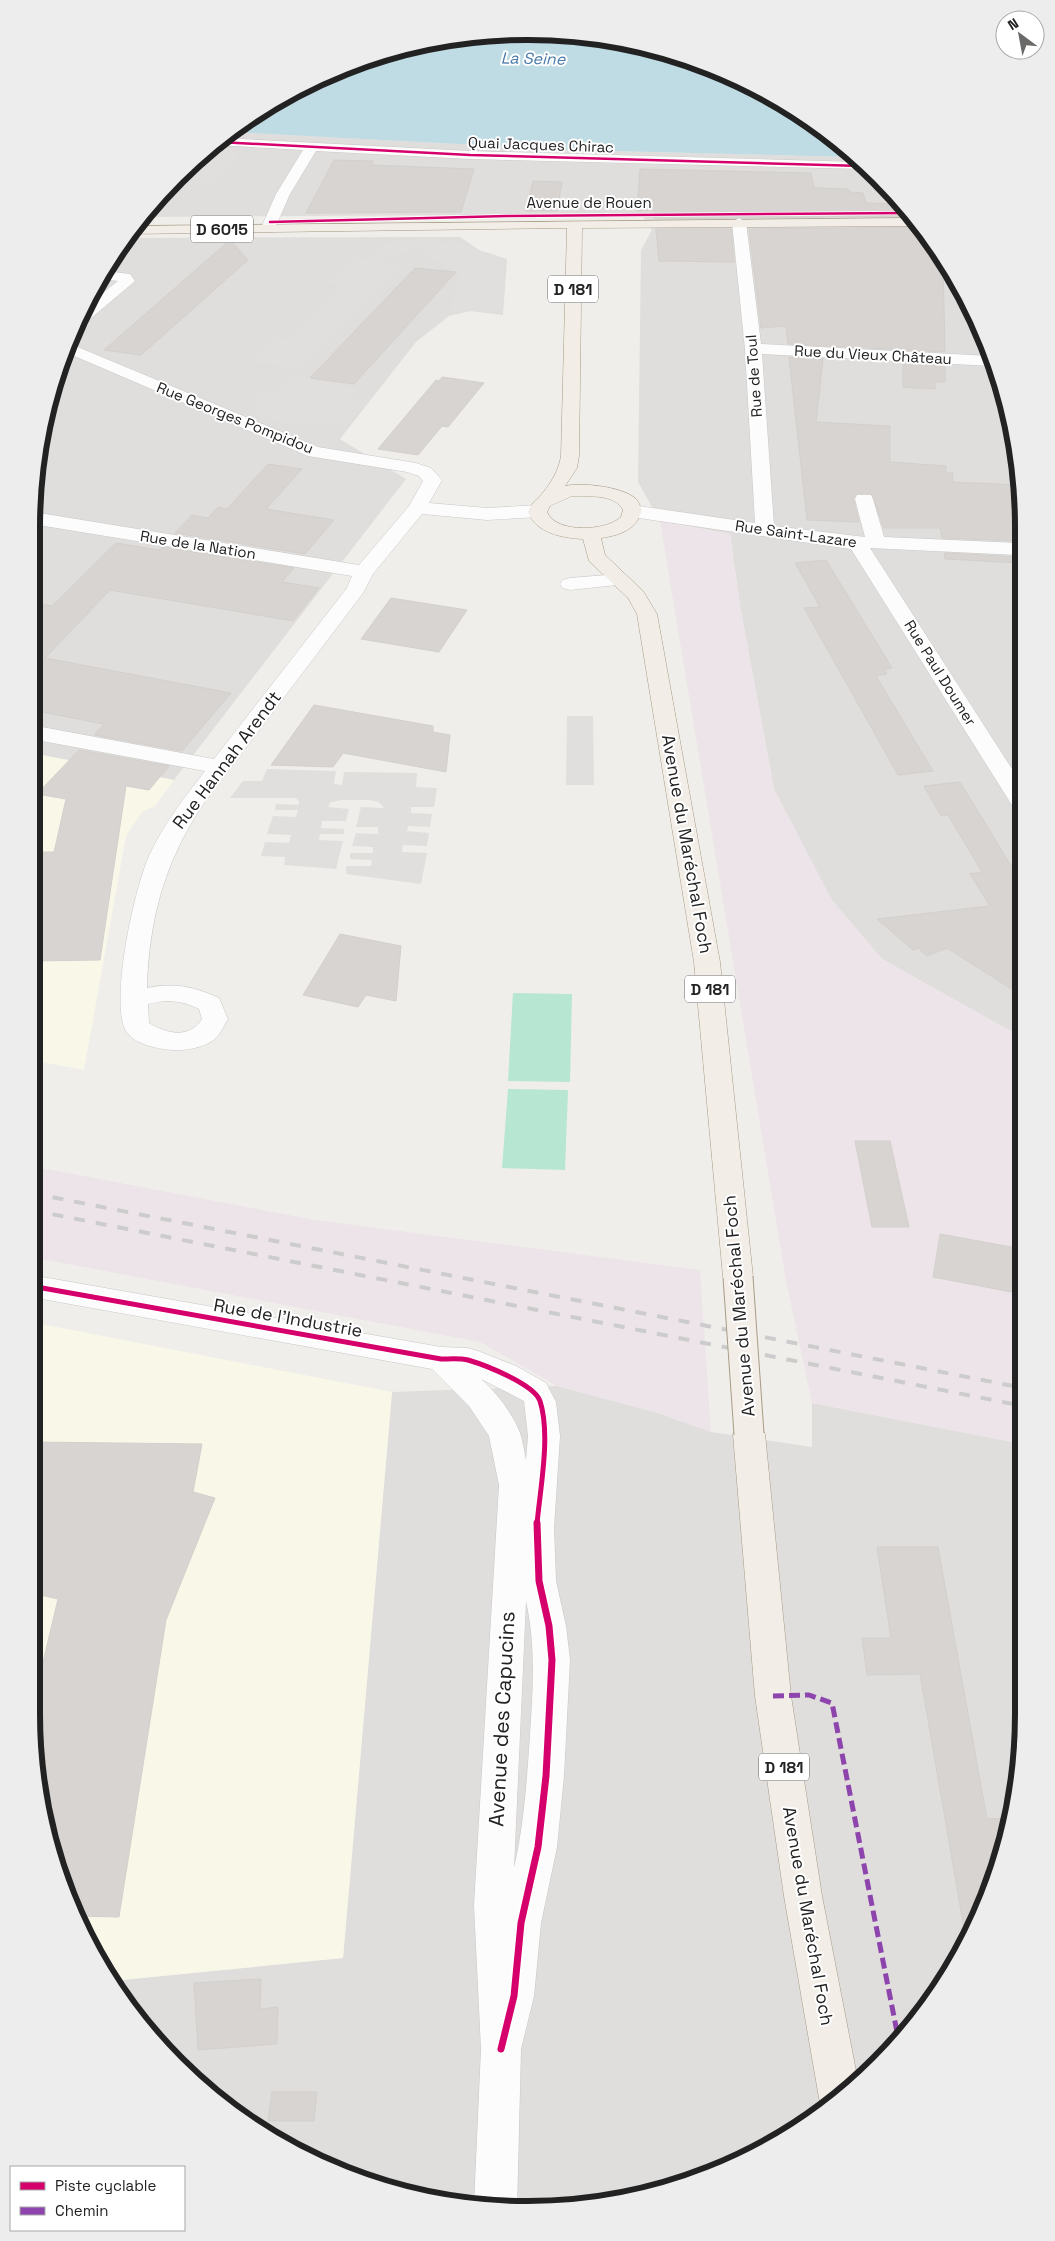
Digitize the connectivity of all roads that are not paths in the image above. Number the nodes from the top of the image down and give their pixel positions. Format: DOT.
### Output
graph roads {
  1 [pos="229,143"];
  2 [pos="312,147"];
  3 [pos="854,166"];
  4 [pos="148,222"];
  5 [pos="739,222"];
  6 [pos="907,222"];
  7 [pos="575,224"];
  8 [pos="268,227"];
  9 [pos="142,230"];
  10 [pos="110,276"];
  11 [pos="91,310"];
  12 [pos="74,349"];
  13 [pos="753,349"];
  14 [pos="985,361"];
  15 [pos="568,468"];
  16 [pos="598,491"];
  17 [pos="864,499"];
  18 [pos="543,504"];
  19 [pos="417,508"];
  20 [pos="632,511"];
  21 [pos="40,519"];
  22 [pos="765,531"];
  23 [pos="591,534"];
  24 [pos="867,543"];
  25 [pos="1015,549"];
  26 [pos="596,557"];
  27 [pos="364,572"];
  28 [pos="619,580"];
  29 [pos="40,734"];
  30 [pos="220,767"];
  31 [pos="1015,792"];
  32 [pos="134,999"];
  33 [pos="40,1288"];
  34 [pos="441,1359"];
  35 [pos="535,1392"];
  36 [pos="501,2049"];
  37 [pos="838,2089"];
  38 [pos="496,2200"];
  1 -- 2 [label="street, Quai Jacques Chirac"];
  2 -- 3 [label="street, Quai Jacques Chirac"];
  2 -- 8 [label="street"];
  4 -- 8 [label="main road, Avenue de Rouen / D 6015"];
  5 -- 6 [label="main road, Avenue de Rouen / D 6015"];
  5 -- 7 [label="main road, Avenue de Rouen / D 6015"];
  5 -- 13 [label="street, Rue de Toul"];
  7 -- 8 [label="main road, Avenue de Rouen / D 6015"];
  7 -- 15 [label="main road, D 181"];
  8 -- 9 [label="main road, Avenue de Rouen / D 6015"];
  10 -- 11 [label="street"];
  12 -- 19 [label="street, Rue Georges Pompidou"];
  13 -- 14 [label="street, Rue du Vieux Château"];
  13 -- 22 [label="street, Rue de Toul"];
  15 -- 16 [label="main road"];
  15 -- 18 [label="main road"];
  16 -- 18 [label="main road"];
  16 -- 20 [label="main road"];
  17 -- 24 [label="street, Rue Paul Doumer"];
  18 -- 19 [label="street"];
  18 -- 23 [label="main road"];
  19 -- 27 [label="street, Rue Hannah Arendt"];
  20 -- 22 [label="street, Rue Saint-Lazare"];
  20 -- 23 [label="main road"];
  21 -- 27 [label="street, Rue de la Nation"];
  22 -- 24 [label="street, Rue Saint-Lazare"];
  23 -- 26 [label="main road"];
  24 -- 25 [label="street, Rue Saint-Lazare"];
  24 -- 31 [label="street, Rue Paul Doumer"];
  26 -- 28 [label="main road, Avenue du Maréchal Foch / D 181"];
  26 -- 28 [label="street"];
  27 -- 30 [label="street, Rue Hannah Arendt"];
  28 -- 37 [label="main road, Avenue du Maréchal Foch / D 181, bridge"];
  29 -- 30 [label="street"];
  30 -- 32 [label="street, Rue Hannah Arendt"];
  33 -- 34 [label="street, Rue de l'Industrie"];
  34 -- 35 [label="street, Rue de l'Industrie"];
  34 -- 36 [label="street, Avenue des Capucins"];
  35 -- 36 [label="street, Avenue des Capucins"];
  36 -- 38 [label="street, Avenue des Capucins"];
}
